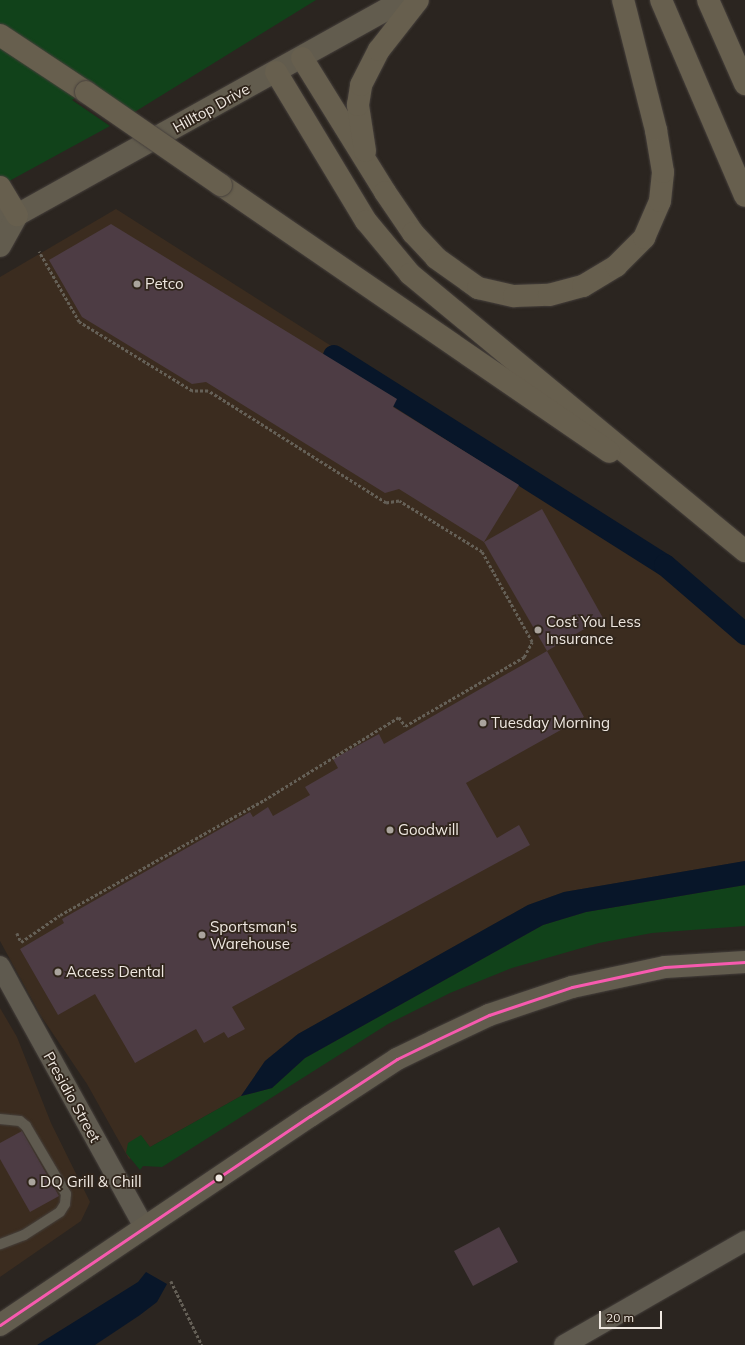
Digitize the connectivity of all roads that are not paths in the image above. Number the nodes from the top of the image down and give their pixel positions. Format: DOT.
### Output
graph roads {
  1 [pos="403,0"];
  2 [pos="418,0"];
  3 [pos="623,0"];
  4 [pos="661,0"];
  5 [pos="708,0"];
  6 [pos="727,0"];
  7 [pos="0,35"];
  8 [pos="724,35"];
  9 [pos="302,58"];
  10 [pos="276,72"];
  11 [pos="745,84"];
  12 [pos="367,162"];
  13 [pos="0,187"];
  14 [pos="745,196"];
  15 [pos="9,215"];
  16 [pos="0,246"];
  17 [pos="714,524"];
  18 [pos="745,551"];
  19 [pos="745,962"];
  20 [pos="0,966"];
  21 [pos="0,1119"];
  22 [pos="144,1227"];
  23 [pos="0,1244"];
  24 [pos="743,1247"];
  25 [pos="0,1325"];
  26 [pos="564,1345"];
  1 -- 9 [label="main road, Hilltop Drive"];
  2 -- 12 [label="highway"];
  3 -- 12 [label="highway"];
  4 -- 14 [label="highway"];
  5 -- 8 [label="highway"];
  6 -- 8 [label="highway"];
  7 -- 17 [label="highway, bridge"];
  8 -- 11 [label="highway"];
  9 -- 10 [label="main road, Hilltop Drive"];
  9 -- 12 [label="highway"];
  10 -- 15 [label="main road, Hilltop Drive"];
  10 -- 17 [label="highway"];
  13 -- 15 [label="highway"];
  15 -- 16 [label="main road"];
  17 -- 18 [label="highway"];
  19 -- 22 [label="main road"];
  20 -- 22 [label="street, Presidio Street"];
  21 -- 23 [label="lane"];
  22 -- 25 [label="main road"];
  24 -- 26 [label="street"];
}
